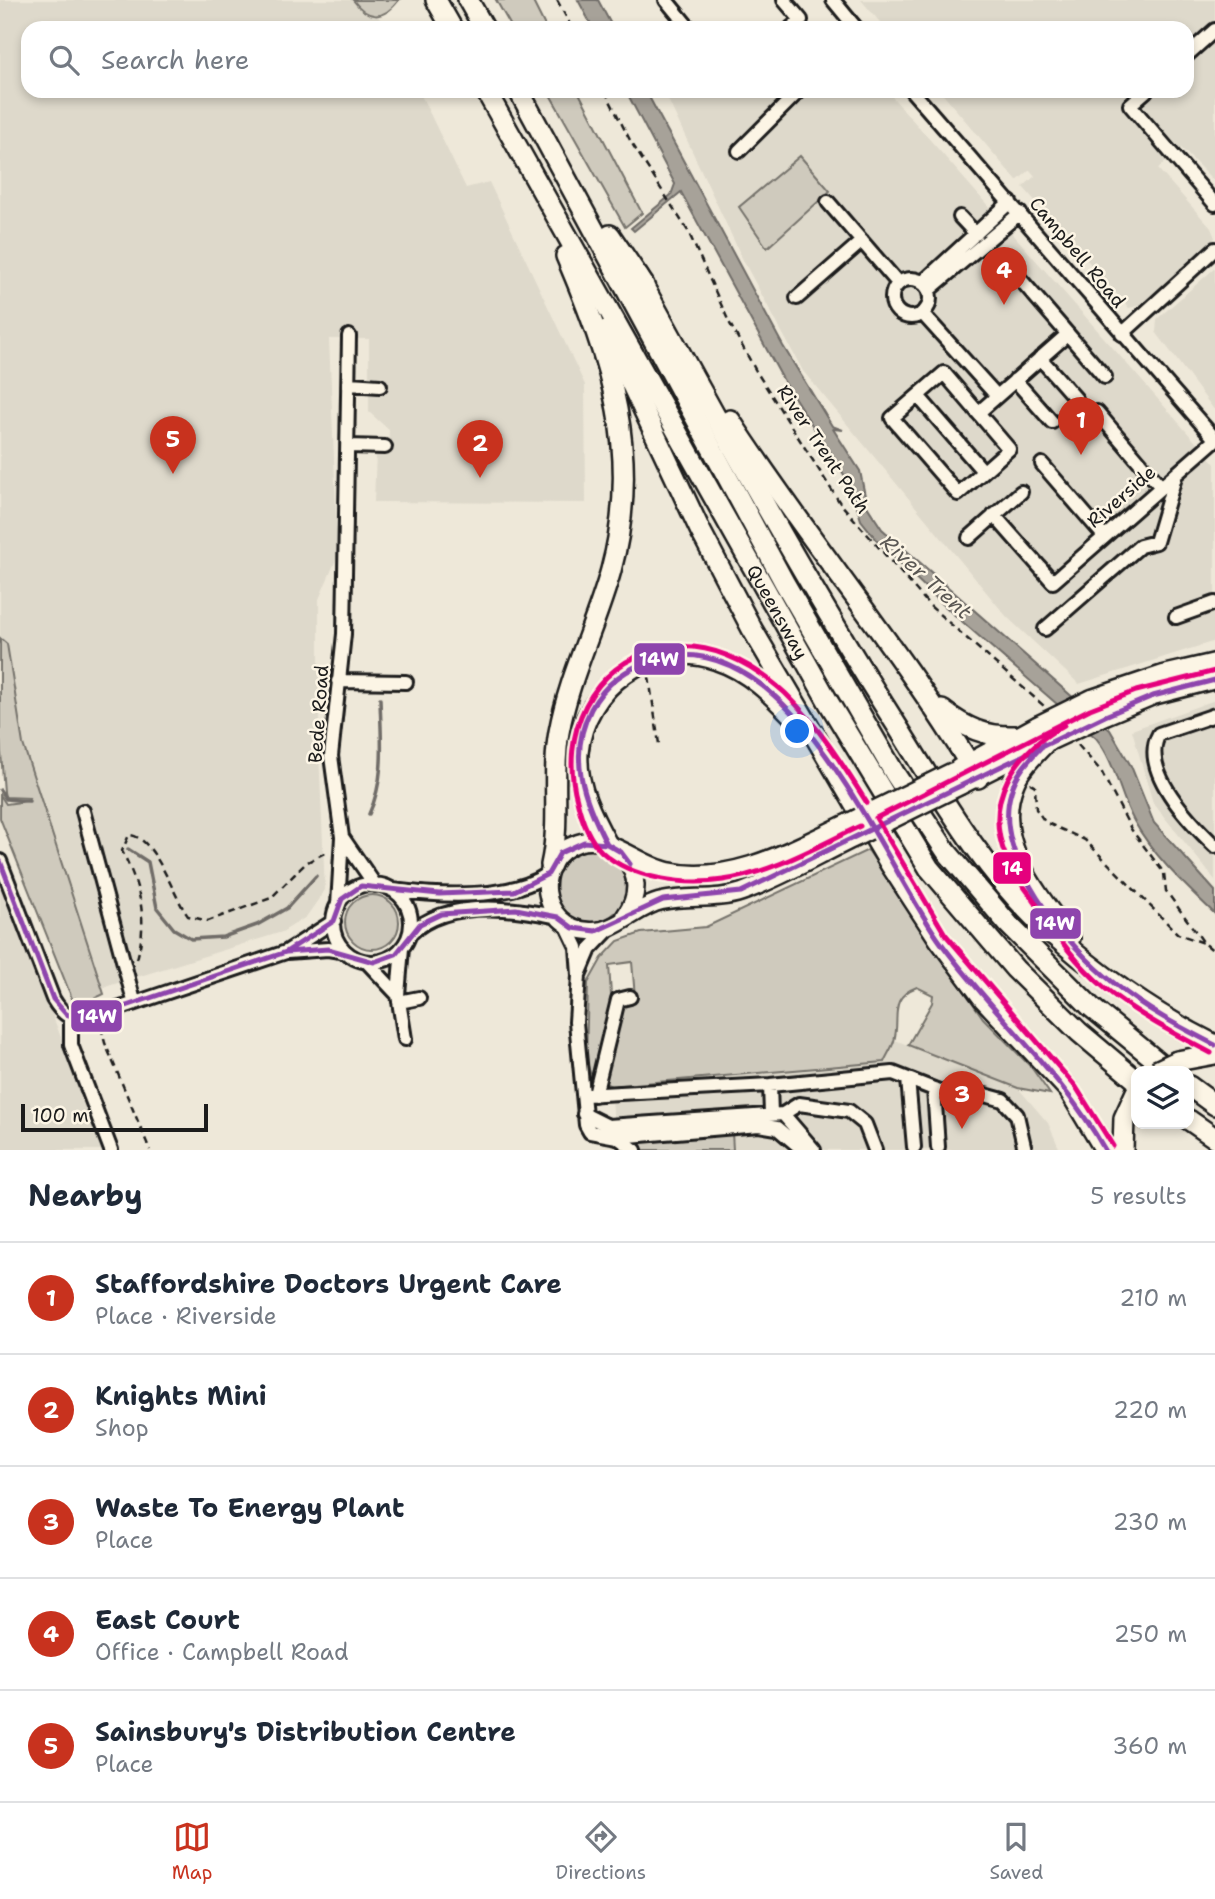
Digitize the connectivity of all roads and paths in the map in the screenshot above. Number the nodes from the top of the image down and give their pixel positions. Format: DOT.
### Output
graph roads {
  1 [pos="436,0"];
  2 [pos="468,0"];
  3 [pos="557,0"];
  4 [pos="666,0"];
  5 [pos="783,0"];
  6 [pos="833,0"];
  7 [pos="448,21"];
  8 [pos="480,21"];
  9 [pos="568,21"];
  10 [pos="683,21"];
  11 [pos="800,21"];
  12 [pos="850,21"];
  13 [pos="1215,30"];
  14 [pos="1194,49"];
  15 [pos="490,98"];
  16 [pos="523,98"];
  17 [pos="609,98"];
  18 [pos="792,98"];
  19 [pos="918,98"];
  20 [pos="1138,98"];
  21 [pos="739,151"];
  22 [pos="556,156"];
  23 [pos="525,162"];
  24 [pos="828,202"];
  25 [pos="1010,202"];
  26 [pos="1215,204"];
  27 [pos="1020,213"];
  28 [pos="960,217"];
  29 [pos="976,234"];
  30 [pos="862,241"];
  31 [pos="1215,249"];
  32 [pos="1014,272"];
  33 [pos="638,276"];
  34 [pos="898,283"];
  35 [pos="926,286"];
  36 [pos="797,298"];
  37 [pos="922,313"];
  38 [pos="1068,334"];
  39 [pos="1122,334"];
  40 [pos="349,336"];
  41 [pos="1040,358"];
  42 [pos="1105,377"];
  43 [pos="1015,380"];
  44 [pos="349,384"];
  45 [pos="380,386"];
  46 [pos="918,396"];
  47 [pos="997,396"];
  48 [pos="1076,399"];
  49 [pos="1097,412"];
  50 [pos="978,413"];
  51 [pos="1052,422"];
  52 [pos="1215,440"];
  53 [pos="348,446"];
  54 [pos="385,447"];
  55 [pos="1042,464"];
  56 [pos="983,471"];
  57 [pos="1176,474"];
  58 [pos="1161,487"];
  59 [pos="1021,492"];
  60 [pos="994,515"];
  61 [pos="1104,536"];
  62 [pos="968,538"];
  63 [pos="1215,603"];
  64 [pos="1176,617"];
  65 [pos="1045,629"];
  66 [pos="642,662"];
  67 [pos="1215,662"];
  68 [pos="1215,680"];
  69 [pos="338,681"];
  70 [pos="406,682"];
  71 [pos="933,703"];
  72 [pos="1047,709"];
  73 [pos="1215,715"];
  74 [pos="1015,736"];
  75 [pos="814,737"];
  76 [pos="1073,739"];
  77 [pos="1046,743"];
  78 [pos="659,744"];
  79 [pos="965,775"];
  80 [pos="1027,780"];
  81 [pos="83,811"];
  82 [pos="342,837"];
  83 [pos="1215,846"];
  84 [pos="614,848"];
  85 [pos="342,852"];
  86 [pos="0,861"];
  87 [pos="550,869"];
  88 [pos="375,885"];
  89 [pos="391,890"];
  90 [pos="338,905"];
  91 [pos="562,920"];
  92 [pos="334,921"];
  93 [pos="617,922"];
  94 [pos="409,935"];
  95 [pos="1204,943"];
  96 [pos="402,948"];
  97 [pos="286,952"];
  98 [pos="346,952"];
  99 [pos="1215,953"];
  100 [pos="367,962"];
  101 [pos="1098,970"];
  102 [pos="579,975"];
  103 [pos="130,984"];
  104 [pos="630,997"];
  105 [pos="419,998"];
  106 [pos="398,999"];
  107 [pos="134,1001"];
  108 [pos="98,1014"];
  109 [pos="71,1019"];
  110 [pos="405,1039"];
  111 [pos="1215,1045"];
  112 [pos="1215,1054"];
  113 [pos="1173,1066"];
  114 [pos="908,1079"];
  115 [pos="769,1085"];
  116 [pos="1131,1086"];
  117 [pos="934,1089"];
  118 [pos="1194,1090"];
  119 [pos="589,1095"];
  120 [pos="1131,1101"];
  121 [pos="1215,1105"];
  122 [pos="584,1114"];
  123 [pos="777,1114"];
  124 [pos="1194,1123"];
  125 [pos="617,1137"];
  126 [pos="1215,1138"];
  127 [pos="914,1147"];
  128 [pos="938,1147"];
  129 [pos="111,1150"];
  130 [pos="150,1150"];
  131 [pos="635,1150"];
  132 [pos="803,1150"];
  133 [pos="814,1150"];
  134 [pos="875,1150"];
  135 [pos="1025,1150"];
  136 [pos="1105,1150"];
  137 [pos="1123,1150"];
  1 -- 7 [label="highway"];
  2 -- 8 [label="highway"];
  3 -- 9 [label="path"];
  4 -- 10 [label="street"];
  5 -- 11 [label="street"];
  6 -- 12 [label="street"];
  13 -- 14 [label="street"];
  15 -- 23 [label="highway, Queensway"];
  16 -- 22 [label="highway, Queensway"];
  17 -- 72 [label="path, River Trent Path"];
  18 -- 21 [label="street"];
  19 -- 25 [label="street, Campbell Road"];
  20 -- 26 [label="street"];
  22 -- 33 [label="highway"];
  22 -- 113 [label="highway, Queensway"];
  23 -- 75 [label="highway"];
  23 -- 87 [label="highway"];
  23 -- 116 [label="highway, Queensway"];
  24 -- 30 [label="street"];
  25 -- 27 [label="street, Campbell Road"];
  25 -- 29 [label="street"];
  27 -- 35 [label="street"];
  27 -- 39 [label="street, Campbell Road"];
  28 -- 29 [label="street"];
  29 -- 35 [label="street"];
  30 -- 34 [label="street"];
  30 -- 36 [label="street"];
  31 -- 39 [label="street"];
  32 -- 38 [label="street"];
  33 -- 71 [label="highway"];
  33 -- 101 [label="highway"];
  34 -- 35 [label="street"];
  34 -- 37 [label="street"];
  35 -- 37 [label="street"];
  37 -- 47 [label="street"];
  38 -- 41 [label="street"];
  38 -- 42 [label="street"];
  39 -- 52 [label="street, Campbell Road"];
  40 -- 44 [label="street, Bede Road"];
  41 -- 43 [label="street"];
  41 -- 48 [label="street"];
  43 -- 47 [label="street"];
  43 -- 51 [label="street"];
  44 -- 45 [label="street"];
  44 -- 53 [label="street, Bede Road"];
  46 -- 50 [label="street"];
  46 -- 56 [label="street"];
  46 -- 56 [label="street"];
  47 -- 50 [label="street"];
  49 -- 58 [label="street"];
  50 -- 56 [label="street"];
  52 -- 57 [label="street, Riverside"];
  53 -- 54 [label="street"];
  53 -- 69 [label="street, Bede Road"];
  55 -- 61 [label="street"];
  57 -- 58 [label="street, Riverside"];
  57 -- 65 [label="street"];
  58 -- 61 [label="street, Riverside"];
  59 -- 60 [label="street"];
  60 -- 61 [label="street, Riverside"];
  60 -- 62 [label="street"];
  63 -- 64 [label="street"];
  66 -- 75 [label="highway"];
  66 -- 78 [label="path"];
  66 -- 84 [label="highway"];
  67 -- 74 [label="main road, bridge"];
  68 -- 77 [label="main road, bridge"];
  69 -- 70 [label="street"];
  69 -- 82 [label="street, Bede Road"];
  71 -- 74 [label="highway"];
  71 -- 79 [label="highway"];
  73 -- 83 [label="street"];
  74 -- 79 [label="main road"];
  75 -- 136 [label="highway"];
  76 -- 95 [label="path"];
  77 -- 79 [label="main road"];
  77 -- 101 [label="highway"];
  79 -- 84 [label="main road, bridge"];
  79 -- 93 [label="main road, bridge"];
  80 -- 95 [label="path"];
  81 -- 103 [label="street"];
  82 -- 85 [label="street, Bede Road"];
  82 -- 88 [label="street, Bede Road"];
  84 -- 87 [label="main road"];
  84 -- 93 [label="main road"];
  85 -- 90 [label="street, Bede Road"];
  85 -- 103 [label="path"];
  86 -- 109 [label="street"];
  87 -- 89 [label="street"];
  87 -- 91 [label="main road"];
  88 -- 89 [label="street"];
  88 -- 90 [label="street"];
  89 -- 94 [label="street"];
  90 -- 92 [label="street"];
  91 -- 93 [label="main road"];
  91 -- 94 [label="street"];
  91 -- 102 [label="street"];
  92 -- 97 [label="street"];
  92 -- 98 [label="street"];
  93 -- 102 [label="street"];
  94 -- 96 [label="street"];
  95 -- 99 [label="path"];
  96 -- 100 [label="street"];
  96 -- 106 [label="street"];
  97 -- 98 [label="street"];
  97 -- 107 [label="street"];
  98 -- 100 [label="street"];
  100 -- 106 [label="street"];
  101 -- 111 [label="highway"];
  102 -- 119 [label="street"];
  103 -- 107 [label="street"];
  104 -- 119 [label="street"];
  105 -- 106 [label="street"];
  106 -- 110 [label="street"];
  107 -- 108 [label="street"];
  108 -- 109 [label="street"];
  108 -- 130 [label="path"];
  109 -- 129 [label="street"];
  112 -- 113 [label="highway"];
  114 -- 115 [label="street"];
  114 -- 117 [label="street"];
  114 -- 127 [label="street"];
  115 -- 119 [label="street"];
  115 -- 123 [label="street"];
  117 -- 128 [label="street"];
  117 -- 135 [label="street"];
  118 -- 121 [label="highway"];
  119 -- 122 [label="street"];
  120 -- 137 [label="highway"];
  122 -- 123 [label="street"];
  122 -- 125 [label="street"];
  123 -- 133 [label="street"];
  123 -- 134 [label="street"];
  124 -- 126 [label="highway"];
  125 -- 131 [label="street"];
  125 -- 132 [label="street"];
}
